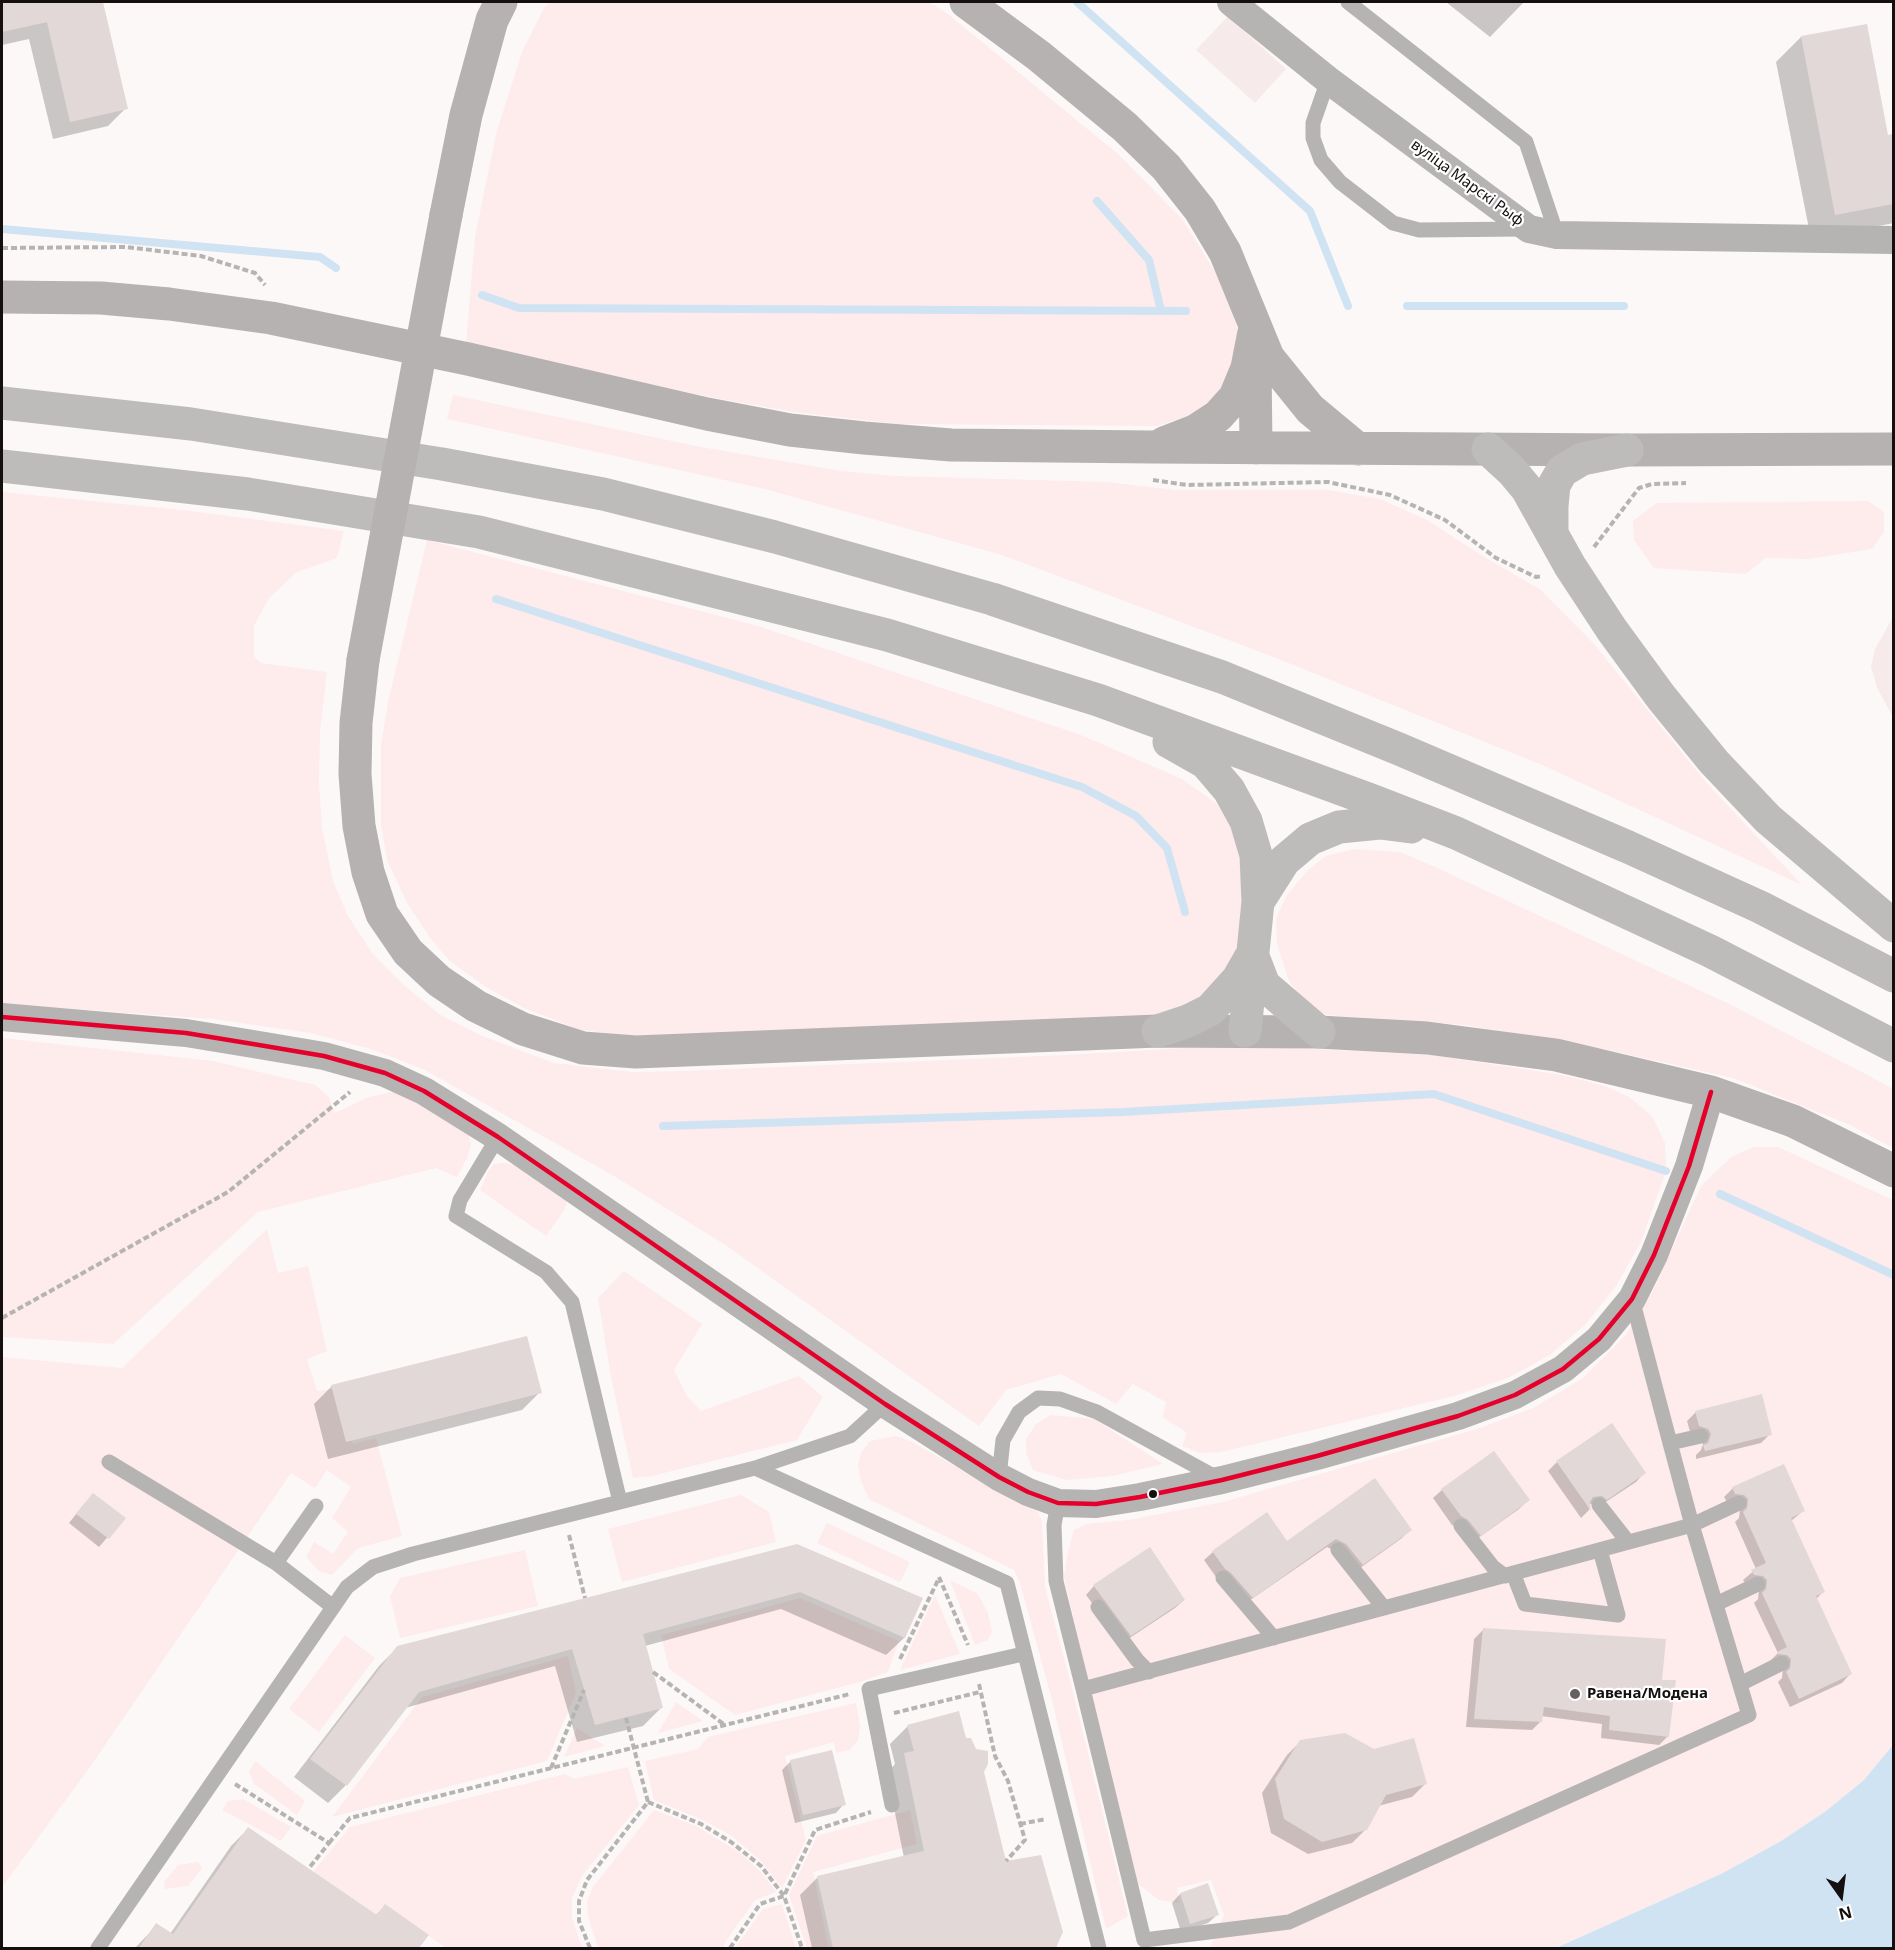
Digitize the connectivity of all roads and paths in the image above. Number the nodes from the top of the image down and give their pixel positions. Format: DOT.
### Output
graph roads {
  1 [pos="501,2"];
  2 [pos="966,2"];
  3 [pos="1231,2"];
  4 [pos="1348,2"];
  5 [pos="1328,80"];
  6 [pos="1529,229"];
  7 [pos="1557,235"];
  8 [pos="1893,240"];
  9 [pos="2,297"];
  10 [pos="1255,327"];
  11 [pos="2,403"];
  12 [pos="1153,447"];
  13 [pos="1256,448"];
  14 [pos="1358,449"];
  15 [pos="1488,449"];
  16 [pos="1893,449"];
  17 [pos="1627,450"];
  18 [pos="2,466"];
  19 [pos="1552,536"];
  20 [pos="1098,700"];
  21 [pos="1456,833"];
  22 [pos="1258,902"];
  23 [pos="1893,926"];
  24 [pos="1252,954"];
  25 [pos="1893,976"];
  26 [pos="2,1017"];
  27 [pos="1158,1031"];
  28 [pos="1245,1031"];
  29 [pos="1319,1032"];
  30 [pos="1893,1046"];
  31 [pos="385,1073"];
  32 [pos="1711,1092"];
  33 [pos="498,1137"];
  34 [pos="1893,1171"];
  35 [pos="1632,1299"];
  36 [pos="2,1318"];
  37 [pos="885,1404"];
  38 [pos="1701,1436"];
  39 [pos="1670,1443"];
  40 [pos="109,1462"];
  41 [pos="755,1468"];
  42 [pos="999,1477"];
  43 [pos="1222,1480"];
  44 [pos="620,1502"];
  45 [pos="1058,1503"];
  46 [pos="1739,1503"];
  47 [pos="1599,1505"];
  48 [pos="316,1506"];
  49 [pos="1692,1525"];
  50 [pos="1461,1526"];
  51 [pos="567,1530"];
  52 [pos="1628,1542"];
  53 [pos="1338,1550"];
  54 [pos="1600,1550"];
  55 [pos="276,1563"];
  56 [pos="1509,1574"];
  57 [pos="939,1578"];
  58 [pos="1223,1578"];
  59 [pos="1758,1584"];
  60 [pos="585,1598"];
  61 [pos="1716,1605"];
  62 [pos="333,1607"];
  63 [pos="1098,1607"];
  64 [pos="1384,1608"];
  65 [pos="1274,1638"];
  66 [pos="1023,1654"];
  67 [pos="1782,1663"];
  68 [pos="653,1672"];
  69 [pos="1149,1672"];
  70 [pos="1740,1684"];
  71 [pos="870,1689"];
  72 [pos="1083,1689"];
  73 [pos="584,1690"];
  74 [pos="980,1692"];
  75 [pos="626,1718"];
  76 [pos="875,1718"];
  77 [pos="725,1725"];
  78 [pos="634,1748"];
  79 [pos="551,1768"];
  80 [pos="232,1782"];
  81 [pos="648,1802"];
  82 [pos="892,1805"];
  83 [pos="329,1843"];
  84 [pos="309,1868"];
  85 [pos="784,1896"];
  86 [pos="1165,1938"];
  87 [pos="1143,1944"];
  88 [pos="98,1948"];
  89 [pos="590,1948"];
  90 [pos="730,1948"];
  91 [pos="801,1948"];
  92 [pos="1099,1948"];
  93 [pos="1180,1948"];
  1 -- 27 [label="street, bridge"];
  2 -- 10 [label="street"];
  3 -- 5 [label="street, вуліца Марскі Рыф"];
  4 -- 7 [label="lane"];
  5 -- 6 [label="street, вуліца Марскі Рыф"];
  5 -- 6 [label="lane"];
  6 -- 7 [label="street, вуліца Марскі Рыф"];
  7 -- 8 [label="street, вуліца Марскі Рыф"];
  9 -- 12 [label="street"];
  10 -- 12 [label="street"];
  10 -- 13 [label="street"];
  10 -- 14 [label="street"];
  11 -- 25 [label="highway"];
  12 -- 13 [label="street"];
  13 -- 14 [label="street"];
  14 -- 15 [label="street"];
  15 -- 17 [label="street"];
  15 -- 19 [label="highway"];
  16 -- 17 [label="street"];
  17 -- 19 [label="highway"];
  18 -- 20 [label="highway"];
  19 -- 23 [label="highway"];
  20 -- 21 [label="highway"];
  20 -- 22 [label="highway"];
  21 -- 22 [label="highway"];
  21 -- 30 [label="highway"];
  22 -- 24 [label="highway"];
  24 -- 27 [label="highway"];
  24 -- 28 [label="highway"];
  24 -- 29 [label="highway"];
  26 -- 31 [label="street"];
  27 -- 28 [label="street"];
  28 -- 29 [label="street"];
  29 -- 32 [label="street"];
  31 -- 33 [label="street"];
  31 -- 36 [label="path"];
  32 -- 34 [label="street"];
  32 -- 35 [label="street"];
  33 -- 37 [label="street"];
  33 -- 44 [label="lane"];
  35 -- 39 [label="lane"];
  35 -- 43 [label="street"];
  37 -- 41 [label="lane"];
  37 -- 42 [label="street"];
  38 -- 39 [label="lane"];
  39 -- 49 [label="lane"];
  40 -- 55 [label="lane"];
  41 -- 44 [label="lane"];
  41 -- 66 [label="lane"];
  42 -- 43 [label="lane"];
  42 -- 45 [label="street"];
  43 -- 45 [label="street"];
  44 -- 62 [label="lane"];
  45 -- 72 [label="lane"];
  46 -- 49 [label="lane"];
  47 -- 52 [label="lane"];
  48 -- 55 [label="lane"];
  49 -- 52 [label="lane"];
  49 -- 61 [label="lane"];
  50 -- 56 [label="lane"];
  51 -- 60 [label="path"];
  52 -- 54 [label="lane"];
  53 -- 64 [label="lane"];
  54 -- 56 [label="lane"];
  54 -- 56 [label="lane"];
  55 -- 62 [label="lane"];
  56 -- 64 [label="lane"];
  57 -- 71 [label="path"];
  58 -- 65 [label="lane"];
  59 -- 61 [label="lane"];
  61 -- 70 [label="lane"];
  62 -- 88 [label="lane"];
  63 -- 69 [label="lane"];
  64 -- 65 [label="lane"];
  65 -- 69 [label="lane"];
  66 -- 71 [label="lane"];
  66 -- 92 [label="lane"];
  67 -- 70 [label="lane"];
  68 -- 77 [label="path"];
  69 -- 72 [label="lane"];
  70 -- 86 [label="lane"];
  71 -- 76 [label="lane"];
  71 -- 77 [label="path"];
  72 -- 87 [label="lane"];
  73 -- 79 [label="path"];
  74 -- 76 [label="path"];
  75 -- 78 [label="path"];
  76 -- 82 [label="lane"];
  77 -- 78 [label="path"];
  78 -- 79 [label="path"];
  78 -- 81 [label="path"];
  79 -- 83 [label="path"];
  80 -- 83 [label="path"];
  81 -- 85 [label="path"];
  81 -- 89 [label="path"];
  82 -- 85 [label="path"];
  83 -- 84 [label="path"];
  85 -- 90 [label="path"];
  85 -- 91 [label="path"];
  86 -- 87 [label="lane"];
  86 -- 93 [label="lane"];
}
